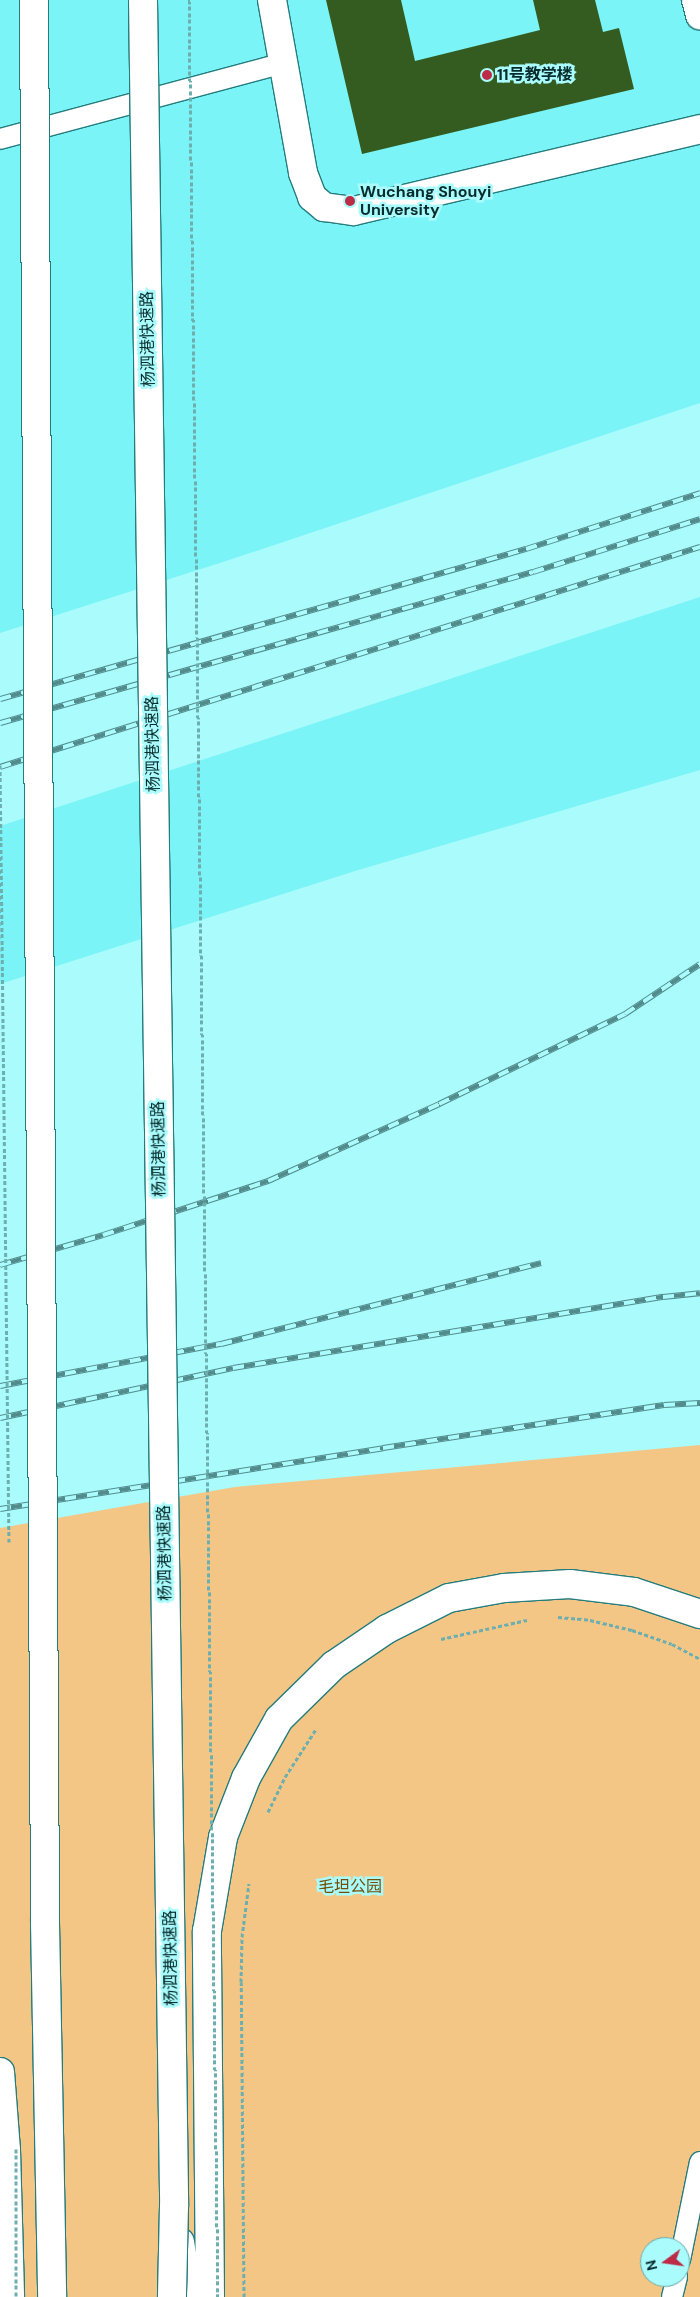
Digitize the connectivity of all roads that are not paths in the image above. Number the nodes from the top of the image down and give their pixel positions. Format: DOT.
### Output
graph roads {
  1 [pos="34,0"];
  2 [pos="143,0"];
  3 [pos="272,0"];
  4 [pos="696,0"];
  5 [pos="700,15"];
  6 [pos="283,63"];
  7 [pos="700,129"];
  8 [pos="0,139"];
  9 [pos="700,1614"];
  10 [pos="0,2072"];
  11 [pos="700,2162"];
  12 [pos="174,2206"];
  13 [pos="685,2237"];
  14 [pos="10,2297"];
  15 [pos="52,2297"];
  16 [pos="172,2297"];
  17 [pos="189,2297"];
  18 [pos="210,2297"];
  1 -- 15 [label="main road, bridge"];
  2 -- 12 [label="main road, 杨泗港快速路, bridge"];
  3 -- 6 [label="main road"];
  4 -- 5 [label="main road"];
  6 -- 7 [label="main road"];
  6 -- 8 [label="lane"];
  9 -- 18 [label="main road, bridge"];
  10 -- 14 [label="main road"];
  11 -- 13 [label="lane"];
  12 -- 16 [label="main road, 杨泗港快速路, bridge"];
  12 -- 17 [label="main road, bridge"];
}
